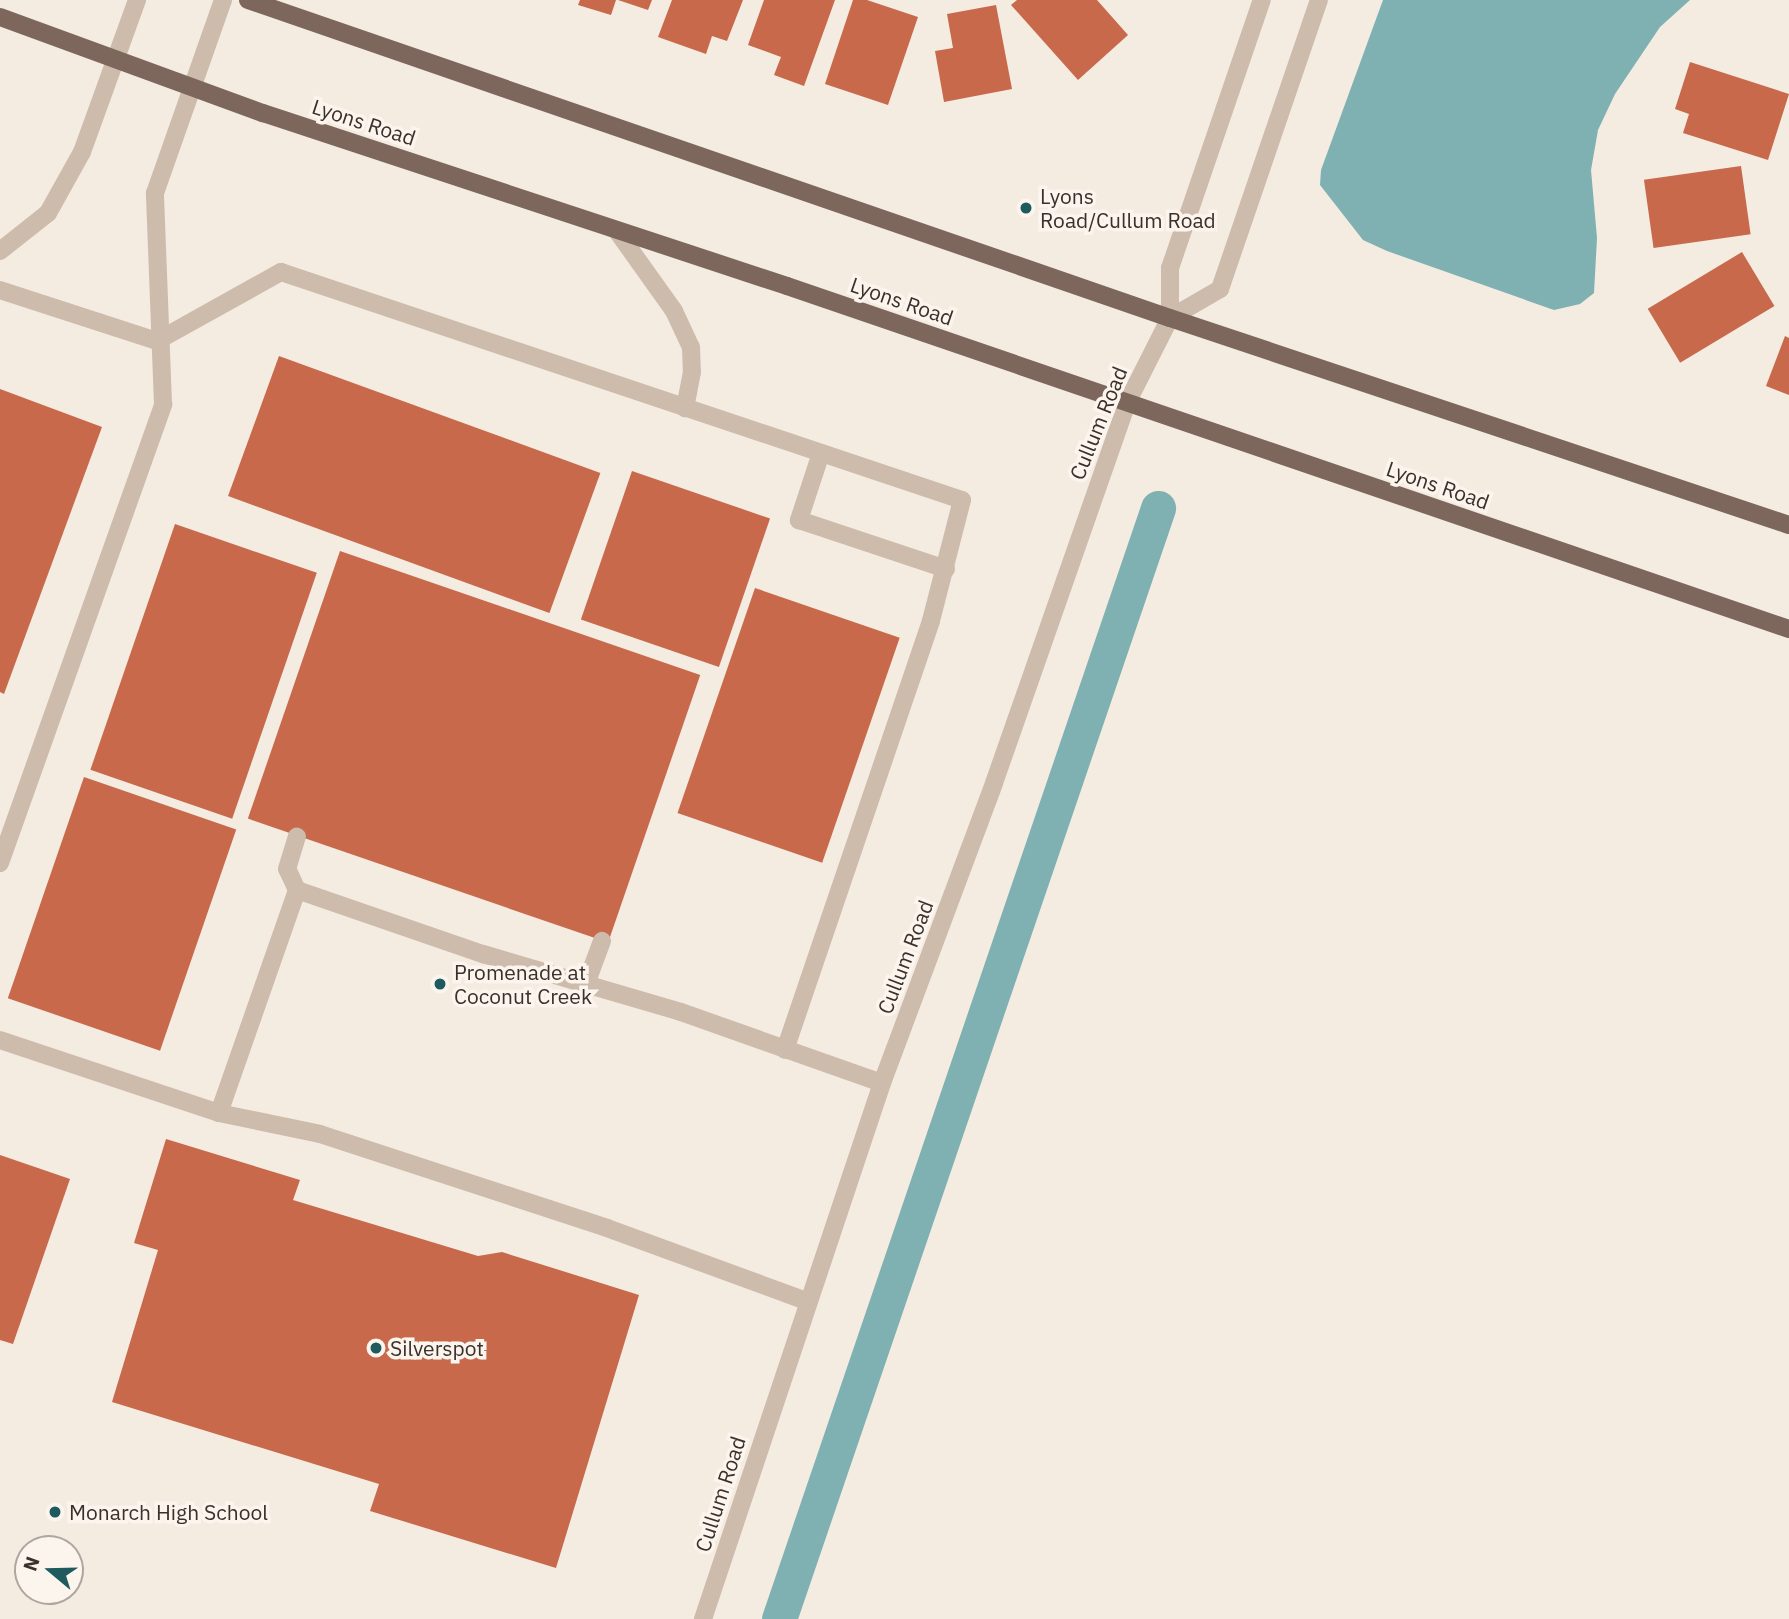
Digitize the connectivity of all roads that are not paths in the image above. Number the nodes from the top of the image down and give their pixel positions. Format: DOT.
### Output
graph roads {
  1 [pos="137,0"];
  2 [pos="223,0"];
  3 [pos="248,0"];
  4 [pos="1262,0"];
  5 [pos="1319,0"];
  6 [pos="0,17"];
  7 [pos="116,59"];
  8 [pos="193,87"];
  9 [pos="617,231"];
  10 [pos="0,251"];
  11 [pos="0,290"];
  12 [pos="1170,318"];
  13 [pos="157,341"];
  14 [pos="1127,402"];
  15 [pos="685,408"];
  16 [pos="821,453"];
  17 [pos="1789,525"];
  18 [pos="946,569"];
  19 [pos="1789,629"];
  20 [pos="297,836"];
  21 [pos="0,863"];
  22 [pos="297,890"];
  23 [pos="602,941"];
  24 [pos="586,984"];
  25 [pos="0,1040"];
  26 [pos="785,1050"];
  27 [pos="882,1083"];
  28 [pos="219,1112"];
  29 [pos="807,1301"];
  30 [pos="703,1619"];
  1 -- 7 [label="street"];
  2 -- 8 [label="street"];
  3 -- 12 [label="main road"];
  4 -- 12 [label="street"];
  5 -- 12 [label="street"];
  6 -- 7 [label="main road, Lyons Road"];
  7 -- 8 [label="main road, Lyons Road"];
  7 -- 10 [label="street"];
  8 -- 9 [label="main road, Lyons Road"];
  8 -- 13 [label="street"];
  9 -- 14 [label="main road, Lyons Road"];
  9 -- 15 [label="street"];
  11 -- 13 [label="street"];
  12 -- 14 [label="street, Cullum Road"];
  12 -- 17 [label="main road"];
  13 -- 15 [label="street"];
  13 -- 21 [label="street"];
  14 -- 19 [label="main road, Lyons Road"];
  14 -- 27 [label="street, Cullum Road"];
  15 -- 16 [label="street"];
  16 -- 18 [label="street"];
  16 -- 18 [label="street"];
  18 -- 26 [label="street"];
  20 -- 22 [label="street"];
  22 -- 24 [label="street"];
  22 -- 28 [label="street"];
  23 -- 24 [label="street"];
  24 -- 26 [label="street"];
  25 -- 28 [label="street"];
  26 -- 27 [label="street"];
  27 -- 29 [label="street, Cullum Road"];
  28 -- 29 [label="street"];
  29 -- 30 [label="street, Cullum Road"];
}
